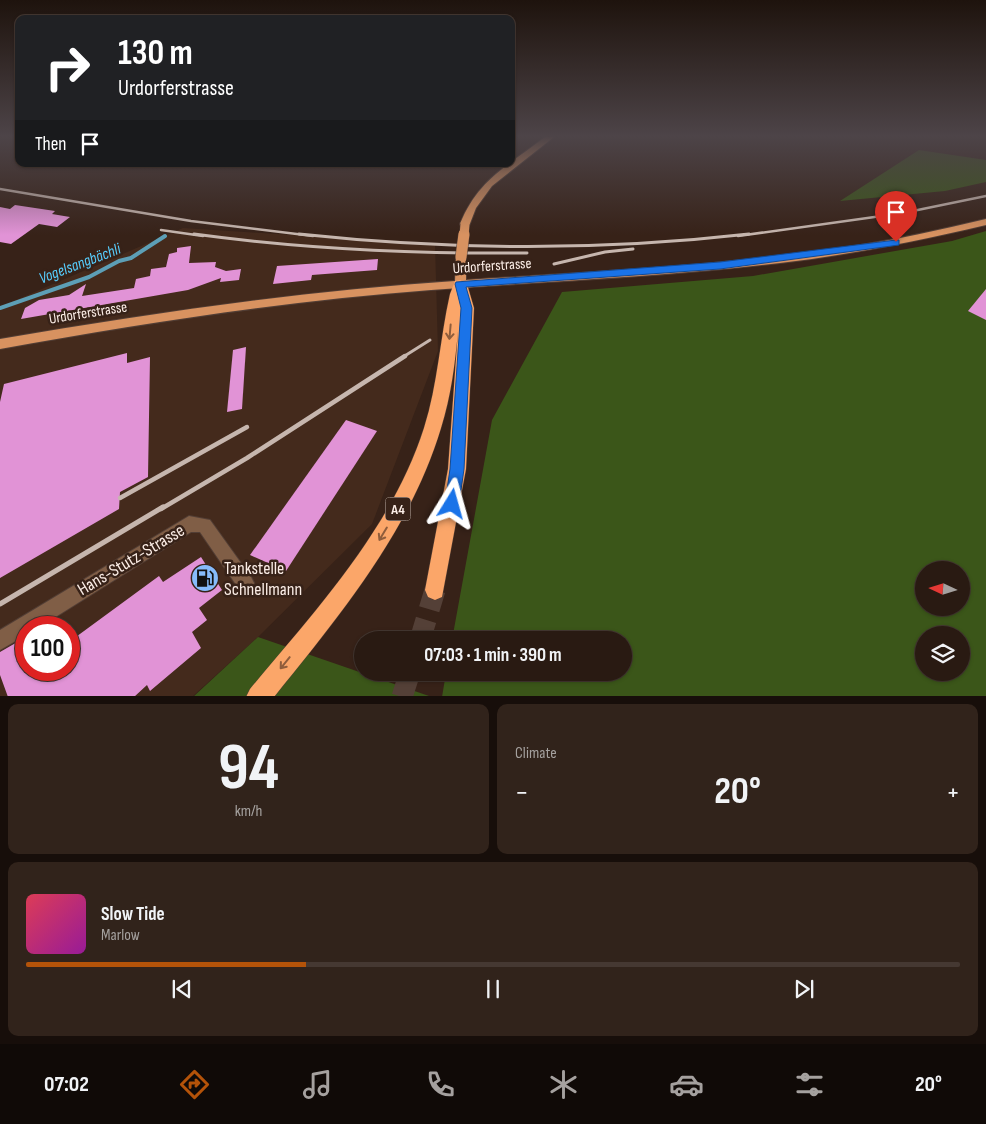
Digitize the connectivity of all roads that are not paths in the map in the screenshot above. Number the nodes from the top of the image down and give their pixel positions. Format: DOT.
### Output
graph roads {
  1 [pos="506,169"];
  2 [pos="986,222"];
  3 [pos="460,284"];
  4 [pos="0,344"];
  5 [pos="245,583"];
  6 [pos="435,590"];
  7 [pos="0,642"];
  8 [pos="258,696"];
  1 -- 3 [label="main road, bridge"];
  2 -- 3 [label="main road, Urdorferstrasse"];
  3 -- 4 [label="main road, Urdorferstrasse"];
  3 -- 6 [label="highway"];
  3 -- 8 [label="highway, A4, one-way"];
  5 -- 7 [label="street, Hans-Stutz-Strasse"];
}
